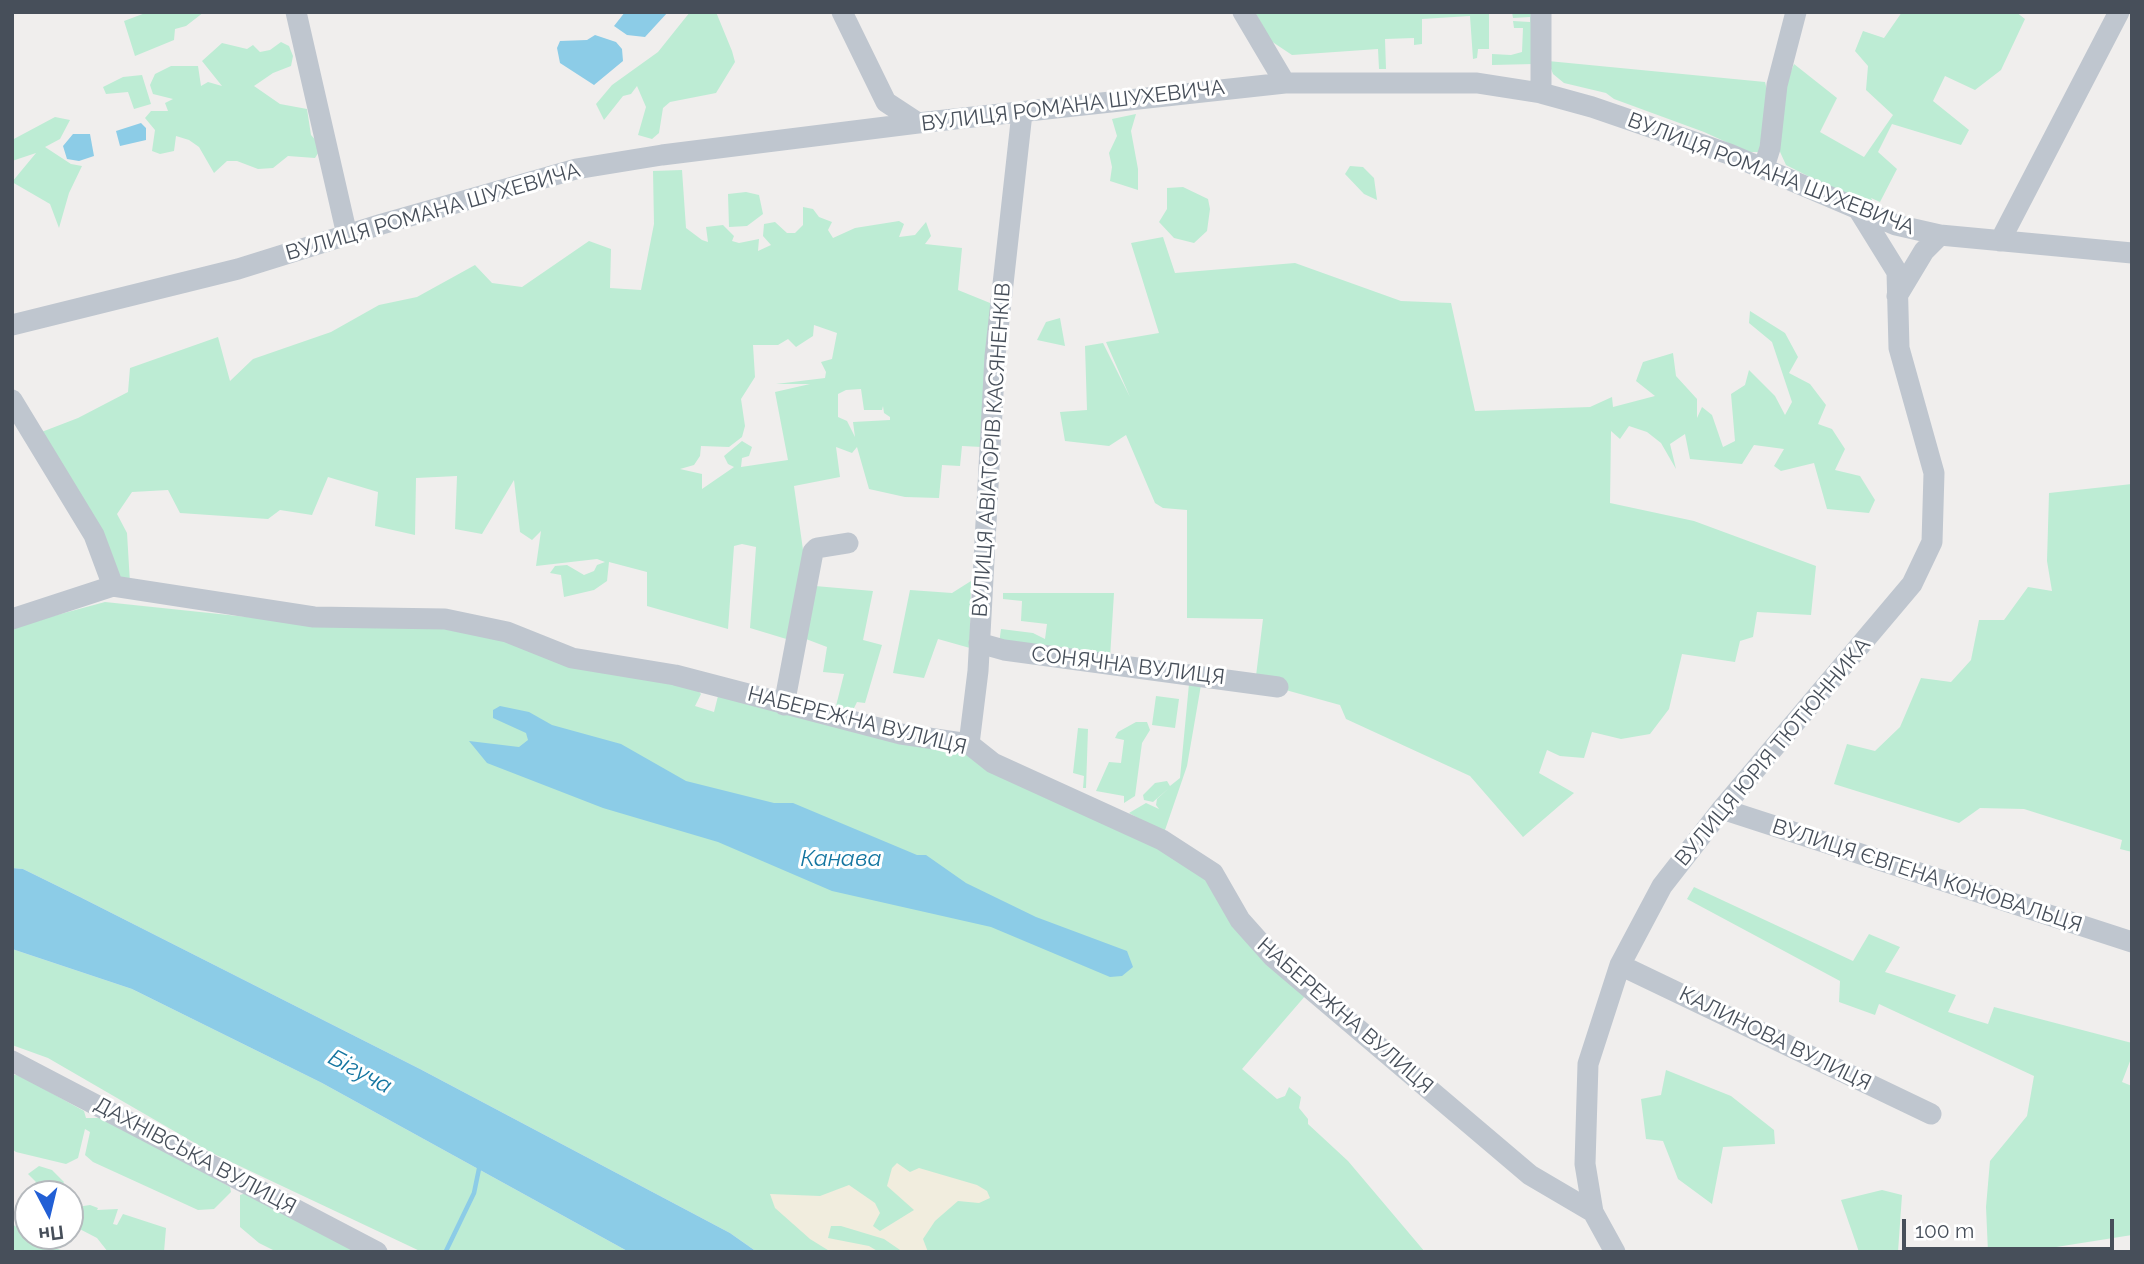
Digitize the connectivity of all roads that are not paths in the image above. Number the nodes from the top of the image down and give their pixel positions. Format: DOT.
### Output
graph roads {
  1 [pos="296,12"];
  2 [pos="842,12"];
  3 [pos="1541,12"];
  4 [pos="2119,12"];
  5 [pos="1793,14"];
  6 [pos="1247,15"];
  7 [pos="1285,83"];
  8 [pos="1541,93"];
  9 [pos="882,96"];
  10 [pos="1022,113"];
  11 [pos="918,123"];
  12 [pos="865,130"];
  13 [pos="1764,167"];
  14 [pos="1858,209"];
  15 [pos="347,234"];
  16 [pos="1940,235"];
  17 [pos="2000,241"];
  18 [pos="2132,253"];
  19 [pos="1898,296"];
  20 [pos="12,325"];
  21 [pos="12,400"];
  22 [pos="848,542"];
  23 [pos="113,586"];
  24 [pos="12,619"];
  25 [pos="979,643"];
  26 [pos="1278,687"];
  27 [pos="784,705"];
  28 [pos="969,744"];
  29 [pos="1722,809"];
  30 [pos="2132,942"];
  31 [pos="1620,965"];
  32 [pos="12,1061"];
  33 [pos="1931,1114"];
  34 [pos="1586,1156"];
  35 [pos="1536,1178"];
  36 [pos="1594,1212"];
  37 [pos="377,1252"];
  38 [pos="1615,1252"];
  1 -- 15 [label="street"];
  2 -- 9 [label="street"];
  3 -- 8 [label="street"];
  4 -- 17 [label="street"];
  5 -- 13 [label="street"];
  6 -- 7 [label="street"];
  7 -- 8 [label="street, ВУЛИЦЯ РОМАНА ШУХЕВИЧА"];
  7 -- 10 [label="street, ВУЛИЦЯ РОМАНА ШУХЕВИЧА"];
  8 -- 13 [label="street, ВУЛИЦЯ РОМАНА ШУХЕВИЧА"];
  9 -- 11 [label="street"];
  9 -- 12 [label="street"];
  10 -- 11 [label="street, ВУЛИЦЯ РОМАНА ШУХЕВИЧА"];
  10 -- 25 [label="street, ВУЛИЦЯ АВІАТОРІВ КАСЯНЕНКІВ"];
  11 -- 12 [label="street, ВУЛИЦЯ РОМАНА ШУХЕВИЧА"];
  12 -- 15 [label="street, ВУЛИЦЯ РОМАНА ШУХЕВИЧА"];
  13 -- 14 [label="street, ВУЛИЦЯ РОМАНА ШУХЕВИЧА"];
  14 -- 16 [label="street, ВУЛИЦЯ РОМАНА ШУХЕВИЧА"];
  14 -- 19 [label="street, ВУЛИЦЯ ЮРІЯ ТЮТЮННИКА"];
  15 -- 20 [label="street, ВУЛИЦЯ РОМАНА ШУХЕВИЧА"];
  16 -- 17 [label="street, ВУЛИЦЯ РОМАНА ШУХЕВИЧА"];
  16 -- 19 [label="street"];
  17 -- 18 [label="street, ВУЛИЦЯ РОМАНА ШУХЕВИЧА"];
  19 -- 29 [label="street, ВУЛИЦЯ ЮРІЯ ТЮТЮННИКА"];
  21 -- 23 [label="street"];
  22 -- 27 [label="street"];
  23 -- 24 [label="street, НАБЕРЕЖНА ВУЛИЦЯ"];
  23 -- 27 [label="street, НАБЕРЕЖНА ВУЛИЦЯ"];
  25 -- 26 [label="street, СОНЯЧНА ВУЛИЦЯ"];
  25 -- 28 [label="street, ВУЛИЦЯ АВІАТОРІВ КАСЯНЕНКІВ"];
  27 -- 28 [label="street, НАБЕРЕЖНА ВУЛИЦЯ"];
  28 -- 35 [label="street, НАБЕРЕЖНА ВУЛИЦЯ"];
  29 -- 30 [label="street, ВУЛИЦЯ ЄВГЕНА КОНОВАЛЬЦЯ"];
  29 -- 31 [label="street, ВУЛИЦЯ ЮРІЯ ТЮТЮННИКА"];
  31 -- 33 [label="street, КАЛИНОВА ВУЛИЦЯ"];
  31 -- 34 [label="street, ВУЛИЦЯ ЮРІЯ ТЮТЮННИКА"];
  32 -- 37 [label="street, ДАХНІВСЬКА ВУЛИЦЯ"];
  34 -- 35 [label="street"];
  34 -- 36 [label="street, ВУЛИЦЯ ЮРІЯ ТЮТЮННИКА"];
  35 -- 36 [label="street, НАБЕРЕЖНА ВУЛИЦЯ"];
  36 -- 38 [label="street"];
}
